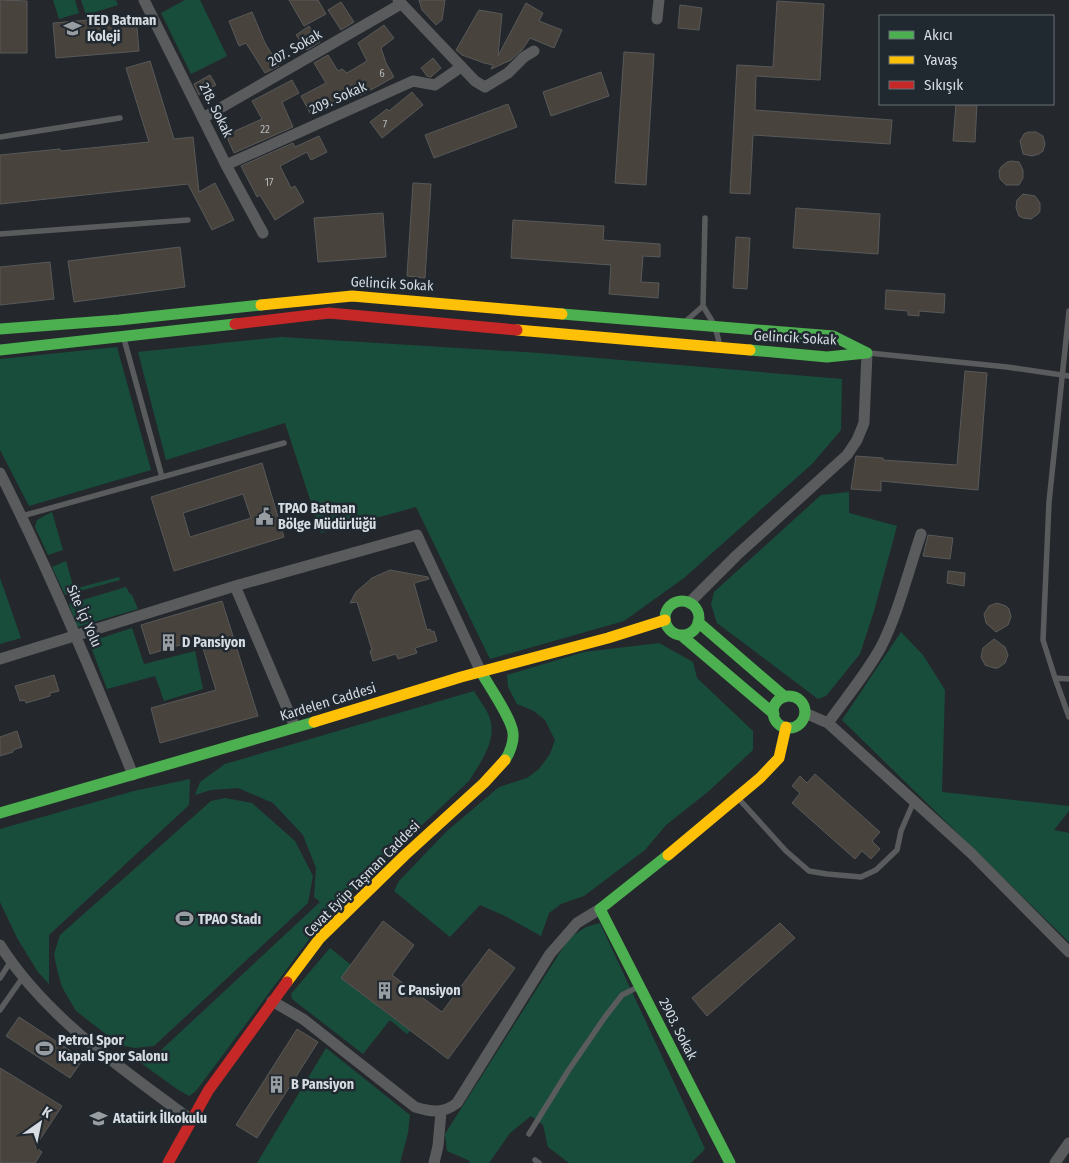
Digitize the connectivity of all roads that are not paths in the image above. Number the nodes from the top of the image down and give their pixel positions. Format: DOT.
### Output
graph roads {
  1 [pos="144,0"];
  2 [pos="659,0"];
  3 [pos="400,2"];
  4 [pos="656,19"];
  5 [pos="534,51"];
  6 [pos="461,67"];
  7 [pos="120,118"];
  8 [pos="203,118"];
  9 [pos="0,137"];
  10 [pos="226,165"];
  11 [pos="705,218"];
  12 [pos="188,220"];
  13 [pos="0,234"];
  14 [pos="263,234"];
  15 [pos="352,296"];
  16 [pos="703,306"];
  17 [pos="1069,311"];
  18 [pos="360,316"];
  19 [pos="715,326"];
  20 [pos="680,327"];
  21 [pos="0,329"];
  22 [pos="124,337"];
  23 [pos="720,348"];
  24 [pos="0,350"];
  25 [pos="867,353"];
  26 [pos="1062,376"];
  27 [pos="1069,376"];
  28 [pos="284,443"];
  29 [pos="0,473"];
  30 [pos="162,477"];
  31 [pos="22,516"];
  32 [pos="921,534"];
  33 [pos="235,586"];
  34 [pos="689,603"];
  35 [pos="665,620"];
  36 [pos="698,622"];
  37 [pos="681,635"];
  38 [pos="77,636"];
  39 [pos="0,659"];
  40 [pos="481,672"];
  41 [pos="1055,678"];
  42 [pos="1069,679"];
  43 [pos="785,697"];
  44 [pos="805,713"];
  45 [pos="774,714"];
  46 [pos="1069,717"];
  47 [pos="828,723"];
  48 [pos="786,727"];
  49 [pos="295,728"];
  50 [pos="133,775"];
  51 [pos="737,797"];
  52 [pos="914,801"];
  53 [pos="0,813"];
  54 [pos="600,909"];
  55 [pos="0,945"];
  56 [pos="1069,952"];
  57 [pos="11,961"];
  58 [pos="23,977"];
  59 [pos="0,978"];
  60 [pos="640,986"];
  61 [pos="272,1001"];
  62 [pos="0,1010"];
  63 [pos="441,1112"];
  64 [pos="191,1120"];
  65 [pos="529,1134"];
  66 [pos="1069,1143"];
  67 [pos="726,1159"];
  68 [pos="168,1163"];
  69 [pos="434,1163"];
  70 [pos="1055,1163"];
  1 -- 8 [label="street, 218. Sokak"];
  2 -- 4 [label="street"];
  3 -- 6 [label="street"];
  3 -- 8 [label="street, 207. Sokak"];
  5 -- 6 [label="street"];
  6 -- 10 [label="street, 209. Sokak"];
  7 -- 9 [label="lane"];
  8 -- 10 [label="street, 218. Sokak"];
  10 -- 14 [label="street, 218. Sokak"];
  11 -- 16 [label="lane"];
  12 -- 13 [label="lane"];
  15 -- 18 [label="street"];
  15 -- 20 [label="street, Gelincik Sokak"];
  15 -- 21 [label="street, Gelincik Sokak"];
  16 -- 19 [label="lane"];
  16 -- 20 [label="lane"];
  17 -- 26 [label="lane"];
  18 -- 22 [label="street, Gelincik Sokak"];
  18 -- 23 [label="street, Gelincik Sokak"];
  19 -- 20 [label="street, Gelincik Sokak"];
  19 -- 23 [label="lane"];
  19 -- 25 [label="street, Gelincik Sokak"];
  22 -- 24 [label="street, Gelincik Sokak"];
  22 -- 30 [label="lane"];
  23 -- 25 [label="street, Gelincik Sokak"];
  25 -- 26 [label="lane"];
  25 -- 34 [label="street"];
  26 -- 27 [label="lane"];
  26 -- 41 [label="lane"];
  28 -- 30 [label="lane"];
  29 -- 31 [label="street, Site İçi Yolu"];
  30 -- 31 [label="lane"];
  31 -- 38 [label="street, Site İçi Yolu"];
  32 -- 47 [label="street"];
  33 -- 38 [label="street"];
  33 -- 40 [label="street"];
  33 -- 49 [label="street"];
  34 -- 35 [label="street"];
  34 -- 36 [label="street"];
  35 -- 37 [label="street"];
  35 -- 40 [label="street, Kardelen Caddesi"];
  36 -- 37 [label="street"];
  36 -- 43 [label="street"];
  37 -- 45 [label="street"];
  38 -- 39 [label="street"];
  38 -- 50 [label="street, Site İçi Yolu"];
  40 -- 49 [label="street, Kardelen Caddesi"];
  40 -- 61 [label="street, Cevat Eyüp Taşman Caddesi"];
  41 -- 42 [label="lane"];
  41 -- 46 [label="lane"];
  43 -- 44 [label="street"];
  43 -- 45 [label="street"];
  44 -- 47 [label="street"];
  44 -- 48 [label="street"];
  45 -- 48 [label="street"];
  47 -- 52 [label="street"];
  48 -- 51 [label="street"];
  49 -- 50 [label="street, Kardelen Caddesi"];
  50 -- 53 [label="street, Kardelen Caddesi"];
  51 -- 52 [label="lane"];
  51 -- 54 [label="street"];
  52 -- 56 [label="street"];
  54 -- 60 [label="street, 2903. Sokak"];
  54 -- 63 [label="street"];
  55 -- 57 [label="street"];
  57 -- 58 [label="street"];
  57 -- 59 [label="lane"];
  58 -- 62 [label="lane"];
  58 -- 64 [label="street"];
  60 -- 65 [label="lane"];
  60 -- 67 [label="street, 2903. Sokak"];
  61 -- 63 [label="street"];
  61 -- 64 [label="street, Cevat Eyüp Taşman Caddesi"];
  63 -- 69 [label="street"];
  64 -- 68 [label="street, Cevat Eyüp Taşman Caddesi"];
  66 -- 70 [label="street"];
}
